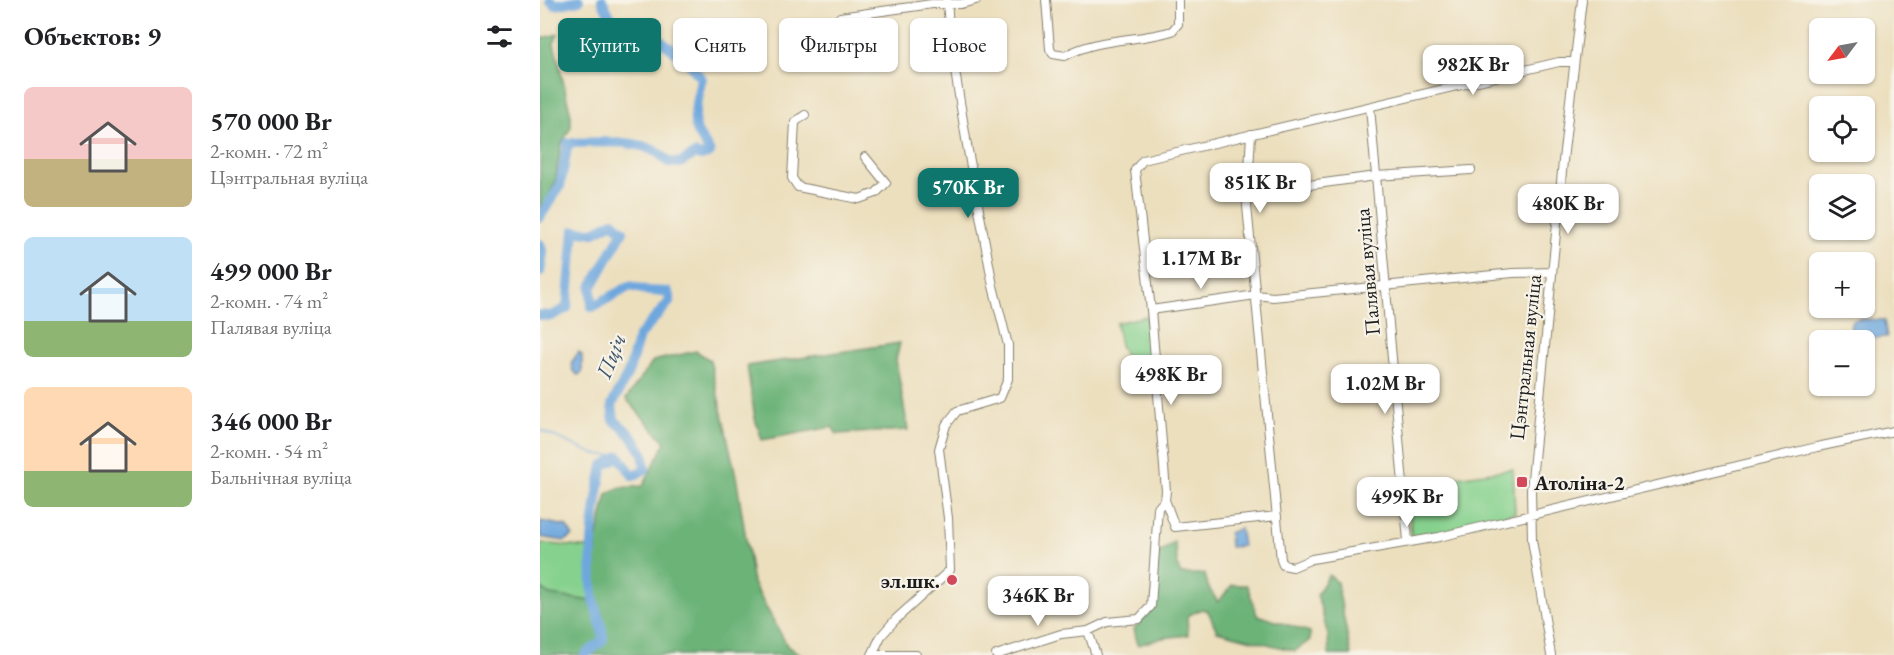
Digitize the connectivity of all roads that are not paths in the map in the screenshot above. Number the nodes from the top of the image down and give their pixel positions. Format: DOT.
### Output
graph roads {
  1 [pos="976,0"];
  2 [pos="1046,0"];
  3 [pos="1178,0"];
  4 [pos="1582,0"];
  5 [pos="948,2"];
  6 [pos="840,17"];
  7 [pos="1574,62"];
  8 [pos="1370,107"];
  9 [pos="805,115"];
  10 [pos="1251,134"];
  11 [pos="865,157"];
  12 [pos="1471,171"];
  13 [pos="1376,176"];
  14 [pos="1294,187"];
  15 [pos="1552,272"];
  16 [pos="1387,287"];
  17 [pos="1256,295"];
  18 [pos="1151,310"];
  19 [pos="1894,431"];
  20 [pos="1165,500"];
  21 [pos="1531,515"];
  22 [pos="1277,516"];
  23 [pos="1408,541"];
  24 [pos="1088,631"];
  25 [pos="872,653"];
  26 [pos="916,655"];
  27 [pos="996,655"];
  28 [pos="1096,655"];
  29 [pos="1551,655"];
  1 -- 5 [label="street"];
  2 -- 3 [label="street"];
  4 -- 7 [label="street, Цэнтральная вуліца"];
  5 -- 6 [label="street"];
  5 -- 25 [label="street"];
  7 -- 8 [label="street"];
  7 -- 15 [label="street, Цэнтральная вуліца"];
  8 -- 10 [label="street"];
  8 -- 13 [label="street, Палявая вуліца"];
  9 -- 11 [label="street"];
  10 -- 17 [label="street"];
  10 -- 18 [label="street"];
  12 -- 13 [label="street"];
  13 -- 14 [label="street"];
  13 -- 16 [label="street, Палявая вуліца"];
  15 -- 16 [label="street"];
  15 -- 21 [label="street, Цэнтральная вуліца"];
  16 -- 17 [label="street"];
  16 -- 23 [label="street, Палявая вуліца"];
  17 -- 18 [label="street"];
  17 -- 22 [label="street"];
  18 -- 20 [label="street"];
  19 -- 21 [label="street"];
  20 -- 22 [label="street"];
  20 -- 24 [label="street"];
  21 -- 23 [label="street"];
  21 -- 29 [label="street, Цэнтральная вуліца"];
  22 -- 23 [label="street"];
  24 -- 27 [label="street"];
  24 -- 28 [label="street"];
  25 -- 26 [label="street"];
}
